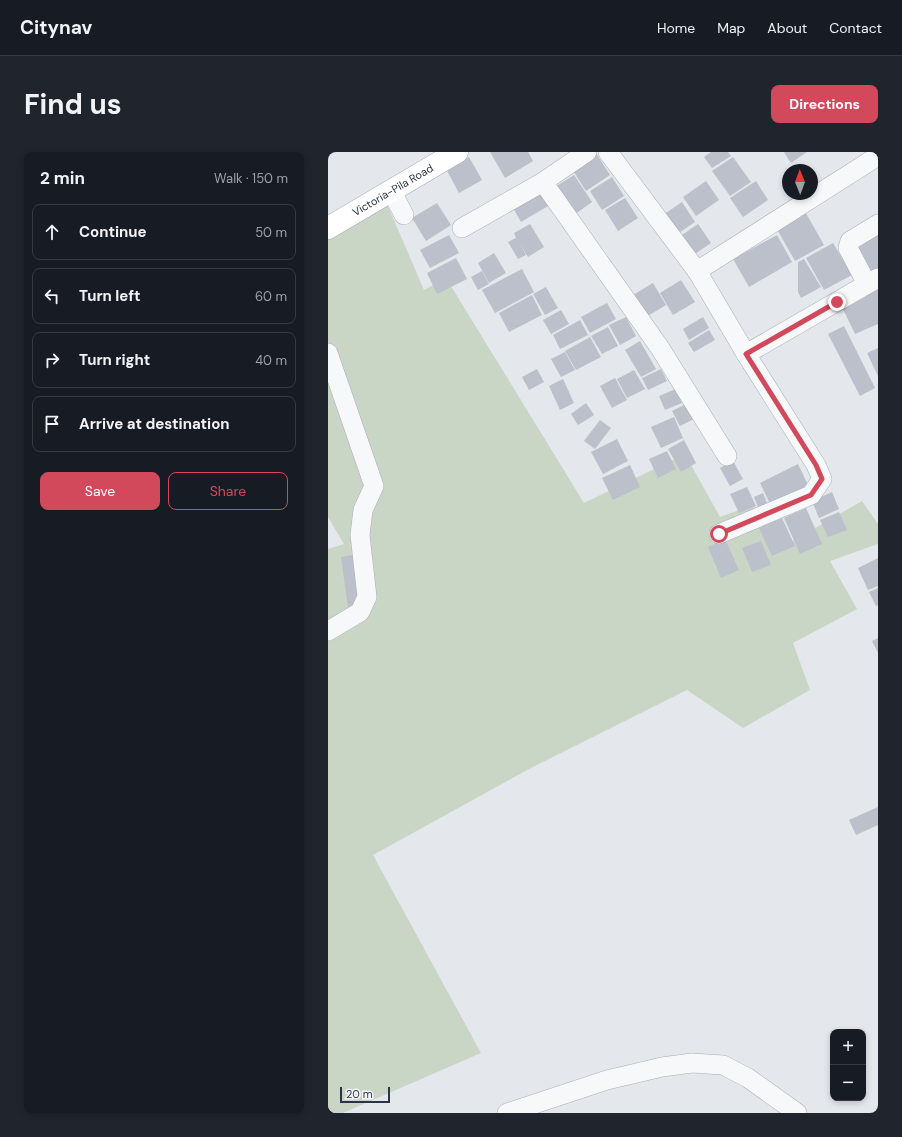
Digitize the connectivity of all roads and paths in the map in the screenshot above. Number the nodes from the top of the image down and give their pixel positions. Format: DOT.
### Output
graph roads {
  1 [pos="457,152"];
  2 [pos="587,152"];
  3 [pos="608,152"];
  4 [pos="878,156"];
  5 [pos="543,182"];
  6 [pos="391,190"];
  7 [pos="404,215"];
  8 [pos="878,224"];
  9 [pos="328,228"];
  10 [pos="462,228"];
  11 [pos="697,271"];
  12 [pos="873,281"];
  13 [pos="328,353"];
  14 [pos="746,354"];
  15 [pos="727,456"];
  16 [pos="719,534"];
  17 [pos="328,631"];
  18 [pos="507,1113"];
  19 [pos="797,1113"];
  1 -- 6 [label="main road, Victoria-Pila Road"];
  2 -- 5 [label="street"];
  3 -- 11 [label="street"];
  4 -- 11 [label="street"];
  5 -- 10 [label="street"];
  5 -- 15 [label="street"];
  6 -- 7 [label="street"];
  6 -- 9 [label="main road, Victoria-Pila Road"];
  8 -- 12 [label="street"];
  11 -- 14 [label="street"];
  12 -- 14 [label="street"];
  13 -- 17 [label="street"];
  14 -- 16 [label="street"];
  18 -- 19 [label="street"];
}
